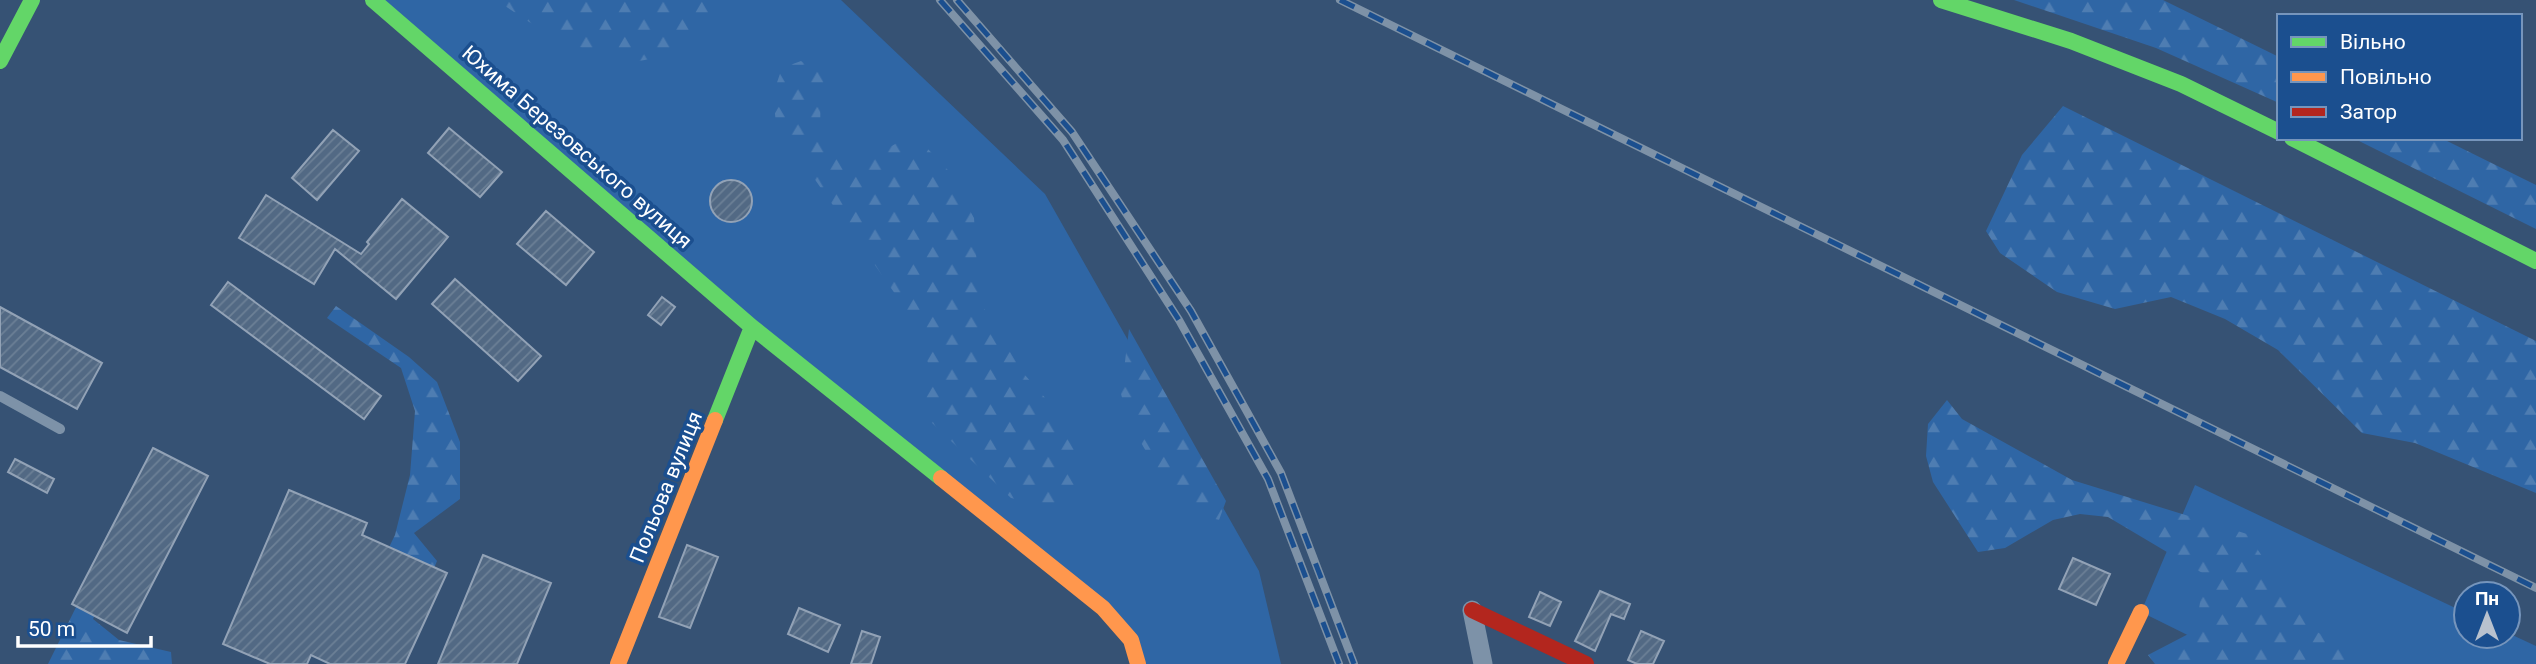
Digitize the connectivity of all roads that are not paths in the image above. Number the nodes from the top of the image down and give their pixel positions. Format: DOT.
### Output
graph roads {
  1 [pos="32,0"];
  2 [pos="373,0"];
  3 [pos="1941,0"];
  4 [pos="0,61"];
  5 [pos="2277,131"];
  6 [pos="2296,140"];
  7 [pos="2536,261"];
  8 [pos="752,327"];
  9 [pos="0,396"];
  10 [pos="60,429"];
  11 [pos="1472,610"];
  12 [pos="2141,612"];
  13 [pos="618,664"];
  14 [pos="1138,664"];
  15 [pos="1483,664"];
  16 [pos="1586,664"];
  17 [pos="2116,664"];
  1 -- 4 [label="street"];
  2 -- 8 [label="street, Юхима Березовського вулиця"];
  3 -- 5 [label="street"];
  6 -- 7 [label="street"];
  8 -- 13 [label="street, Польова вулиця"];
  8 -- 14 [label="street, Юхима Березовського вулиця"];
  9 -- 10 [label="lane"];
  11 -- 15 [label="street"];
  11 -- 16 [label="street"];
  12 -- 17 [label="street"];
}
